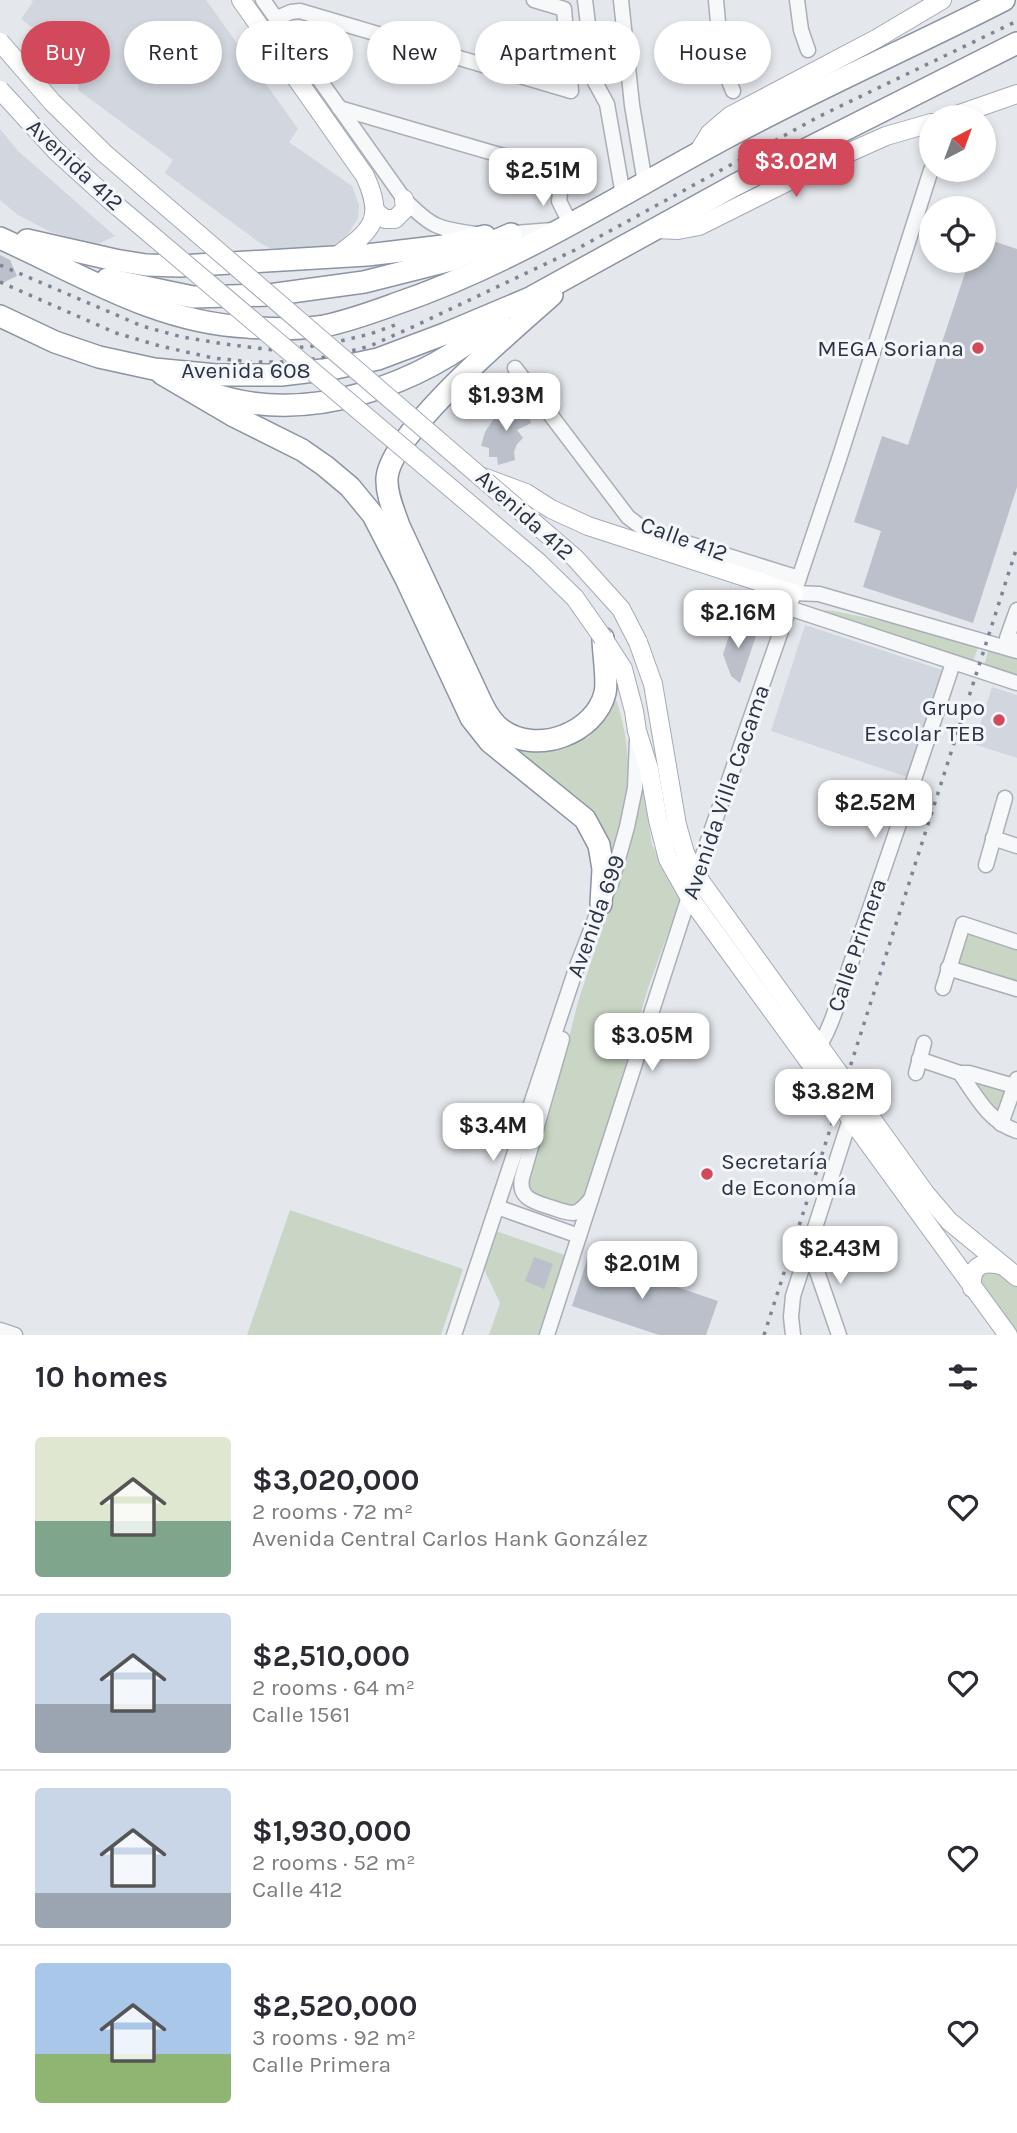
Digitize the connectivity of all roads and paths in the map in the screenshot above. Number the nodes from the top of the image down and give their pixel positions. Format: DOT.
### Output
graph roads {
  1 [pos="242,0"];
  2 [pos="263,0"];
  3 [pos="534,0"];
  4 [pos="585,0"];
  5 [pos="621,0"];
  6 [pos="716,0"];
  7 [pos="797,0"];
  8 [pos="942,0"];
  9 [pos="1004,0"];
  10 [pos="277,18"];
  11 [pos="0,42"];
  12 [pos="1017,43"];
  13 [pos="808,50"];
  14 [pos="0,90"];
  15 [pos="733,91"];
  16 [pos="1017,94"];
  17 [pos="607,104"];
  18 [pos="632,105"];
  19 [pos="985,105"];
  20 [pos="339,108"];
  21 [pos="919,126"];
  22 [pos="697,153"];
  23 [pos="927,182"];
  24 [pos="645,183"];
  25 [pos="623,195"];
  26 [pos="404,199"];
  27 [pos="376,212"];
  28 [pos="567,227"];
  29 [pos="656,229"];
  30 [pos="511,234"];
  31 [pos="0,236"];
  32 [pos="485,236"];
  33 [pos="337,256"];
  34 [pos="61,265"];
  35 [pos="572,277"];
  36 [pos="523,301"];
  37 [pos="0,316"];
  38 [pos="515,368"];
  39 [pos="154,369"];
  40 [pos="483,477"];
  41 [pos="794,593"];
  42 [pos="1017,610"];
  43 [pos="603,638"];
  44 [pos="1017,641"];
  45 [pos="1017,651"];
  46 [pos="954,663"];
  47 [pos="1017,683"];
  48 [pos="636,731"];
  49 [pos="1005,798"];
  50 [pos="993,838"];
  51 [pos="1017,846"];
  52 [pos="985,865"];
  53 [pos="696,875"];
  54 [pos="690,898"];
  55 [pos="601,904"];
  56 [pos="1017,942"];
  57 [pos="948,968"];
  58 [pos="943,988"];
  59 [pos="1017,989"];
  60 [pos="565,1003"];
  61 [pos="924,1043"];
  62 [pos="813,1054"];
  63 [pos="960,1073"];
  64 [pos="1016,1082"];
  65 [pos="850,1119"];
  66 [pos="1001,1124"];
  67 [pos="1017,1131"];
  68 [pos="594,1193"];
  69 [pos="497,1207"];
  70 [pos="579,1236"];
  71 [pos="809,1248"];
  72 [pos="1010,1271"];
  73 [pos="972,1288"];
  74 [pos="0,1330"];
  75 [pos="15,1335"];
  76 [pos="454,1335"];
  77 [pos="547,1335"];
  78 [pos="793,1335"];
  79 [pos="839,1335"];
  80 [pos="1008,1335"];
  1 -- 27 [label="main road"];
  2 -- 10 [label="street"];
  3 -- 10 [label="street"];
  4 -- 17 [label="street"];
  5 -- 18 [label="street"];
  6 -- 15 [label="street"];
  7 -- 13 [label="street"];
  8 -- 22 [label="main road"];
  9 -- 22 [label="highway, Avenida 608"];
  10 -- 20 [label="street"];
  11 -- 40 [label="main road, Avenida 412, bridge"];
  12 -- 29 [label="highway"];
  14 -- 43 [label="main road, Avenida 412, bridge"];
  16 -- 19 [label="main road"];
  17 -- 18 [label="street"];
  17 -- 25 [label="street"];
  18 -- 24 [label="street"];
  20 -- 26 [label="street"];
  20 -- 28 [label="street"];
  21 -- 29 [label="main road"];
  22 -- 24 [label="highway, Avenida 608"];
  23 -- 41 [label="street, Avenida Villa Cacama"];
  24 -- 25 [label="highway, Avenida 608"];
  25 -- 28 [label="highway, Avenida 608"];
  26 -- 27 [label="main road"];
  26 -- 32 [label="street"];
  27 -- 33 [label="main road"];
  28 -- 30 [label="street"];
  28 -- 34 [label="highway, Avenida 608"];
  29 -- 35 [label="highway"];
  30 -- 32 [label="street"];
  30 -- 34 [label="highway"];
  31 -- 33 [label="highway"];
  31 -- 34 [label="highway, Avenida 608"];
  32 -- 33 [label="highway"];
  35 -- 36 [label="highway"];
  35 -- 43 [label="highway"];
  36 -- 39 [label="highway, Avenida 608"];
  36 -- 39 [label="highway"];
  37 -- 39 [label="highway, Avenida 608"];
  38 -- 41 [label="street, Calle 412"];
  39 -- 55 [label="highway"];
  40 -- 41 [label="main road"];
  40 -- 53 [label="main road, Avenida 412, bridge"];
  41 -- 45 [label="street"];
  41 -- 46 [label="street"];
  41 -- 53 [label="street, Avenida Villa Cacama"];
  42 -- 44 [label="street"];
  43 -- 48 [label="main road, Avenida 412"];
  46 -- 47 [label="street"];
  46 -- 62 [label="street, Calle Primera"];
  48 -- 54 [label="main road, Avenida 412"];
  48 -- 55 [label="street, Avenida 699"];
  49 -- 50 [label="street"];
  50 -- 51 [label="street"];
  50 -- 52 [label="street"];
  53 -- 54 [label="street, Avenida Villa Cacama"];
  53 -- 62 [label="main road, Avenida 412"];
  54 -- 62 [label="main road, Avenida 412"];
  54 -- 68 [label="street, Avenida Villa Cacama"];
  55 -- 60 [label="street, Avenida 699"];
  56 -- 57 [label="street"];
  57 -- 58 [label="street"];
  57 -- 59 [label="street"];
  60 -- 68 [label="street"];
  60 -- 69 [label="street, Avenida 699"];
  61 -- 63 [label="street"];
  62 -- 65 [label="main road"];
  62 -- 72 [label="main road"];
  63 -- 64 [label="street"];
  63 -- 66 [label="street"];
  64 -- 66 [label="street"];
  65 -- 71 [label="street"];
  65 -- 73 [label="main road"];
  66 -- 67 [label="street"];
  68 -- 70 [label="street, Avenida Villa Cacama"];
  69 -- 70 [label="street"];
  69 -- 76 [label="street, Avenida 699"];
  70 -- 77 [label="street, Avenida Villa Cacama"];
  71 -- 78 [label="street"];
  71 -- 79 [label="street"];
  72 -- 73 [label="main road"];
  73 -- 80 [label="main road"];
  74 -- 75 [label="street"];
}
